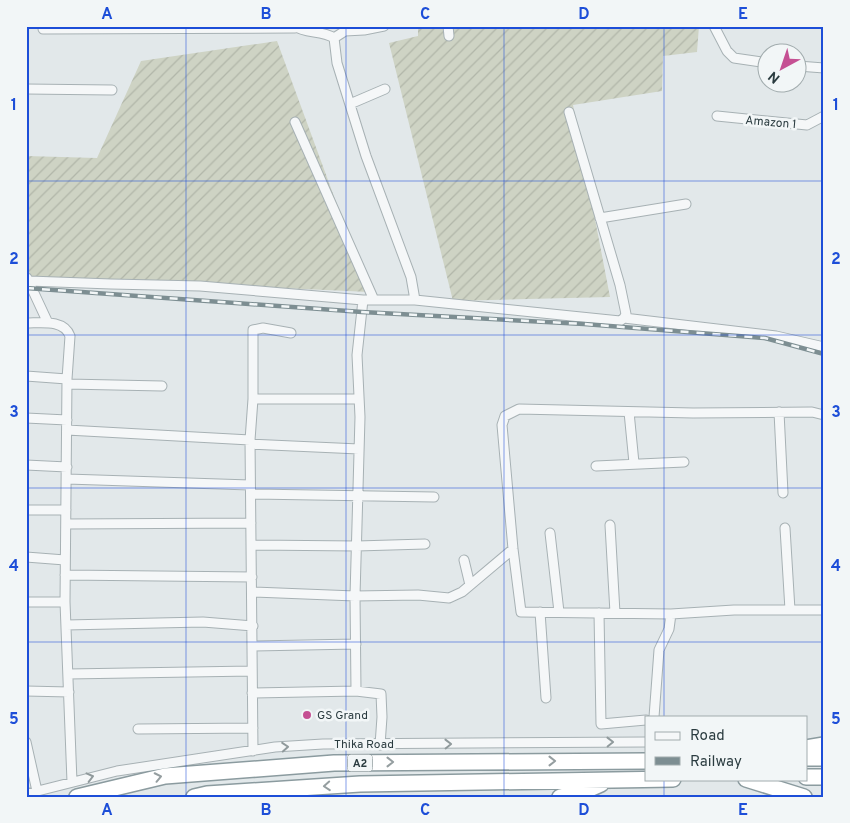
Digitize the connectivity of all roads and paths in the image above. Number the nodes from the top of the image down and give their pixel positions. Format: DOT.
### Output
graph roads {
  1 [pos="384,26"];
  2 [pos="714,26"];
  3 [pos="133,27"];
  4 [pos="295,27"];
  5 [pos="43,29"];
  6 [pos="334,38"];
  7 [pos="758,61"];
  8 [pos="808,67"];
  9 [pos="824,68"];
  10 [pos="26,89"];
  11 [pos="385,89"];
  12 [pos="112,90"];
  13 [pos="350,104"];
  14 [pos="569,112"];
  15 [pos="717,116"];
  16 [pos="824,116"];
  17 [pos="296,122"];
  18 [pos="686,204"];
  19 [pos="600,218"];
  20 [pos="28,278"];
  21 [pos="363,300"];
  22 [pos="374,300"];
  23 [pos="415,300"];
  24 [pos="624,318"];
  25 [pos="26,323"];
  26 [pos="48,323"];
  27 [pos="291,333"];
  28 [pos="824,347"];
  29 [pos="26,376"];
  30 [pos="67,381"];
  31 [pos="162,386"];
  32 [pos="253,398"];
  33 [pos="359,399"];
  34 [pos="629,412"];
  35 [pos="780,412"];
  36 [pos="824,415"];
  37 [pos="26,418"];
  38 [pos="67,420"];
  39 [pos="67,430"];
  40 [pos="250,442"];
  41 [pos="359,449"];
  42 [pos="684,462"];
  43 [pos="634,463"];
  44 [pos="26,465"];
  45 [pos="596,466"];
  46 [pos="67,467"];
  47 [pos="67,479"];
  48 [pos="250,489"];
  49 [pos="783,493"];
  50 [pos="358,496"];
  51 [pos="434,497"];
  52 [pos="26,510"];
  53 [pos="66,510"];
  54 [pos="251,523"];
  55 [pos="66,524"];
  56 [pos="610,526"];
  57 [pos="785,528"];
  58 [pos="550,533"];
  59 [pos="426,544"];
  60 [pos="251,545"];
  61 [pos="357,546"];
  62 [pos="513,548"];
  63 [pos="26,558"];
  64 [pos="65,560"];
  65 [pos="464,560"];
  66 [pos="65,575"];
  67 [pos="252,577"];
  68 [pos="470,585"];
  69 [pos="252,592"];
  70 [pos="355,596"];
  71 [pos="26,602"];
  72 [pos="65,602"];
  73 [pos="790,610"];
  74 [pos="824,610"];
  75 [pos="540,612"];
  76 [pos="559,612"];
  77 [pos="599,613"];
  78 [pos="615,614"];
  79 [pos="671,614"];
  80 [pos="66,625"];
  81 [pos="253,626"];
  82 [pos="356,644"];
  83 [pos="253,646"];
  84 [pos="252,670"];
  85 [pos="68,674"];
  86 [pos="26,691"];
  87 [pos="356,691"];
  88 [pos="68,692"];
  89 [pos="252,693"];
  90 [pos="546,698"];
  91 [pos="654,716"];
  92 [pos="645,720"];
  93 [pos="253,728"];
  94 [pos="138,729"];
  95 [pos="808,740"];
  96 [pos="824,741"];
  97 [pos="26,742"];
  98 [pos="645,742"];
  99 [pos="380,745"];
  100 [pos="824,746"];
  101 [pos="808,748"];
  102 [pos="253,751"];
  103 [pos="808,758"];
  104 [pos="824,758"];
  105 [pos="645,761"];
  106 [pos="808,777"];
  107 [pos="824,777"];
  108 [pos="645,779"];
  109 [pos="609,780"];
  110 [pos="749,780"];
  111 [pos="72,782"];
  112 [pos="37,791"];
  113 [pos="26,794"];
  114 [pos="77,797"];
  115 [pos="194,797"];
  116 [pos="560,797"];
  117 [pos="804,797"];
  1 -- 6 [label="street"];
  2 -- 7 [label="street"];
  3 -- 4 [label="street"];
  3 -- 5 [label="street"];
  4 -- 6 [label="street"];
  6 -- 13 [label="street"];
  8 -- 9 [label="street"];
  10 -- 12 [label="street"];
  11 -- 13 [label="street"];
  13 -- 23 [label="street"];
  14 -- 19 [label="street"];
  15 -- 16 [label="street, Amazon 1"];
  17 -- 22 [label="street"];
  18 -- 19 [label="street"];
  19 -- 24 [label="street"];
  20 -- 21 [label="street"];
  20 -- 26 [label="street"];
  21 -- 22 [label="street"];
  21 -- 33 [label="street"];
  22 -- 23 [label="street"];
  23 -- 24 [label="street"];
  24 -- 28 [label="street"];
  25 -- 26 [label="street"];
  26 -- 30 [label="street"];
  27 -- 32 [label="street"];
  29 -- 30 [label="street"];
  30 -- 31 [label="street"];
  30 -- 38 [label="street"];
  32 -- 33 [label="street"];
  32 -- 40 [label="street"];
  33 -- 41 [label="street"];
  34 -- 35 [label="street"];
  34 -- 43 [label="street"];
  34 -- 62 [label="street"];
  35 -- 36 [label="street"];
  35 -- 49 [label="street"];
  37 -- 38 [label="street"];
  38 -- 39 [label="street"];
  39 -- 40 [label="street"];
  39 -- 46 [label="street"];
  40 -- 41 [label="street"];
  40 -- 48 [label="street"];
  41 -- 50 [label="street"];
  42 -- 43 [label="street"];
  43 -- 45 [label="street"];
  44 -- 46 [label="street"];
  46 -- 47 [label="street"];
  47 -- 48 [label="street"];
  47 -- 53 [label="street"];
  48 -- 50 [label="street"];
  48 -- 54 [label="street"];
  50 -- 51 [label="street"];
  50 -- 61 [label="street"];
  52 -- 53 [label="street"];
  53 -- 55 [label="street"];
  54 -- 55 [label="street"];
  54 -- 60 [label="street"];
  55 -- 64 [label="street"];
  56 -- 78 [label="street"];
  57 -- 73 [label="street"];
  58 -- 76 [label="street"];
  59 -- 61 [label="street"];
  60 -- 61 [label="street"];
  60 -- 67 [label="street"];
  61 -- 70 [label="street"];
  62 -- 68 [label="street"];
  62 -- 75 [label="street"];
  63 -- 64 [label="street"];
  64 -- 66 [label="street"];
  65 -- 68 [label="street"];
  66 -- 67 [label="street"];
  66 -- 72 [label="street"];
  67 -- 69 [label="street"];
  68 -- 70 [label="street"];
  69 -- 70 [label="street"];
  69 -- 81 [label="street"];
  70 -- 82 [label="street"];
  71 -- 72 [label="street"];
  72 -- 80 [label="street"];
  73 -- 74 [label="street"];
  73 -- 79 [label="street"];
  75 -- 76 [label="street"];
  75 -- 90 [label="street"];
  76 -- 77 [label="street"];
  77 -- 78 [label="street"];
  77 -- 92 [label="street"];
  78 -- 79 [label="street"];
  79 -- 91 [label="street"];
  80 -- 81 [label="street"];
  80 -- 85 [label="street"];
  81 -- 83 [label="street"];
  82 -- 83 [label="street"];
  82 -- 87 [label="street"];
  83 -- 84 [label="street"];
  84 -- 85 [label="street"];
  84 -- 89 [label="street"];
  85 -- 88 [label="street"];
  86 -- 88 [label="street"];
  87 -- 89 [label="street"];
  87 -- 99 [label="street"];
  88 -- 111 [label="street"];
  89 -- 93 [label="street"];
  93 -- 94 [label="street"];
  93 -- 102 [label="street"];
  95 -- 96 [label="street"];
  97 -- 112 [label="street"];
  99 -- 98 [label="street, Thika Road, one-way"];
  102 -- 99 [label="street, Thika Road, one-way"];
  100 -- 101 [label="highway"];
  111 -- 102 [label="street, Thika Road, one-way"];
  103 -- 104 [label="highway"];
  114 -- 105 [label="highway, Thika Road / A2, one-way"];
  106 -- 107 [label="highway"];
  108 -- 109 [label="highway, A2"];
  109 -- 115 [label="highway, A2, one-way"];
  109 -- 116 [label="highway"];
  110 -- 117 [label="highway"];
  111 -- 112 [label="street, Thika Road"];
  112 -- 113 [label="street, Thika Road"];
}
